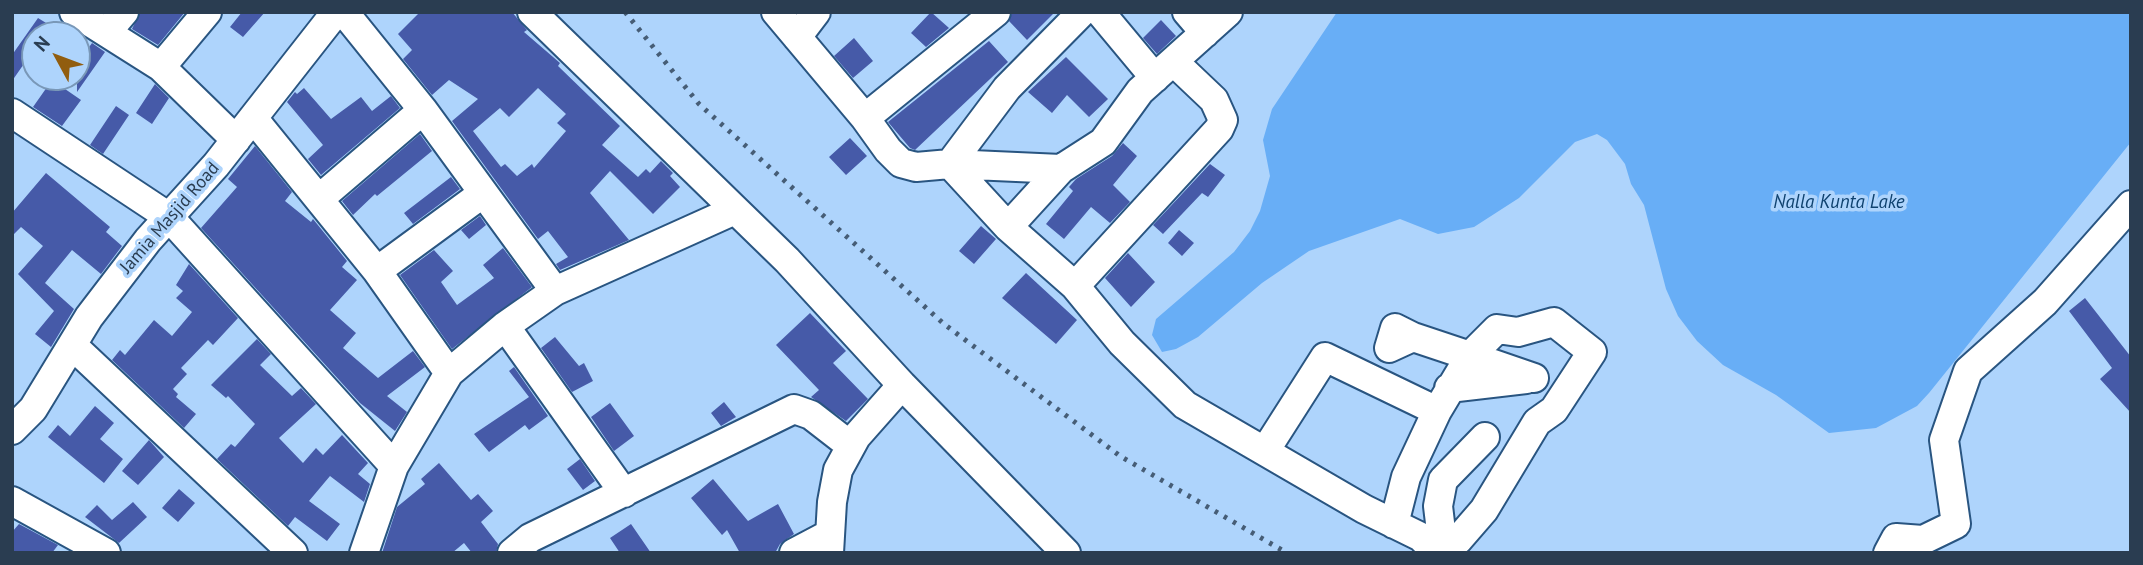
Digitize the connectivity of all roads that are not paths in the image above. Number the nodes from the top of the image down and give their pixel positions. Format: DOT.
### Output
graph roads {
  1 [pos="74,12"];
  2 [pos="207,12"];
  3 [pos="336,12"];
  4 [pos="344,12"];
  5 [pos="532,12"];
  6 [pos="776,12"];
  7 [pos="816,12"];
  8 [pos="996,12"];
  9 [pos="1082,12"];
  10 [pos="1100,12"];
  11 [pos="1228,12"];
  12 [pos="115,22"];
  13 [pos="1196,23"];
  14 [pos="797,37"];
  15 [pos="161,67"];
  16 [pos="1165,70"];
  17 [pos="423,110"];
  18 [pos="12,113"];
  19 [pos="253,118"];
  20 [pos="865,118"];
  21 [pos="236,140"];
  22 [pos="950,164"];
  23 [pos="1061,169"];
  24 [pos="481,194"];
  25 [pos="319,199"];
  26 [pos="2131,205"];
  27 [pos="735,210"];
  28 [pos="169,217"];
  29 [pos="1007,227"];
  30 [pos="377,271"];
  31 [pos="1075,286"];
  32 [pos="555,291"];
  33 [pos="505,326"];
  34 [pos="1518,332"];
  35 [pos="1413,337"];
  36 [pos="72,345"];
  37 [pos="1470,356"];
  38 [pos="449,373"];
  39 [pos="1534,378"];
  40 [pos="902,385"];
  41 [pos="1443,400"];
  42 [pos="1554,410"];
  43 [pos="12,430"];
  44 [pos="1485,437"];
  45 [pos="851,446"];
  46 [pos="1265,451"];
  47 [pos="394,466"];
  48 [pos="624,493"];
  49 [pos="12,500"];
  50 [pos="1394,524"];
  51 [pos="830,543"];
  52 [pos="1443,548"];
  53 [pos="106,553"];
  54 [pos="293,553"];
  55 [pos="364,553"];
  56 [pos="512,553"];
  57 [pos="794,553"];
  58 [pos="1066,553"];
  59 [pos="1888,553"];
  1 -- 12 [label="street"];
  2 -- 15 [label="street"];
  3 -- 19 [label="street, Jamia Masjid Road"];
  4 -- 17 [label="street"];
  5 -- 27 [label="street"];
  6 -- 14 [label="street"];
  7 -- 14 [label="street"];
  8 -- 20 [label="street"];
  9 -- 22 [label="street"];
  10 -- 16 [label="street"];
  11 -- 13 [label="street"];
  12 -- 15 [label="street"];
  13 -- 16 [label="street"];
  14 -- 20 [label="street"];
  15 -- 21 [label="street"];
  16 -- 23 [label="street"];
  16 -- 31 [label="street"];
  17 -- 24 [label="street"];
  17 -- 25 [label="street"];
  18 -- 28 [label="street"];
  19 -- 21 [label="street, Jamia Masjid Road"];
  19 -- 25 [label="street"];
  20 -- 22 [label="street"];
  21 -- 28 [label="street, Jamia Masjid Road"];
  22 -- 23 [label="street"];
  22 -- 29 [label="street"];
  23 -- 29 [label="street"];
  24 -- 30 [label="street"];
  24 -- 32 [label="street"];
  25 -- 30 [label="street"];
  26 -- 59 [label="street"];
  27 -- 32 [label="street"];
  27 -- 40 [label="street"];
  28 -- 36 [label="street, Jamia Masjid Road"];
  28 -- 47 [label="street"];
  29 -- 31 [label="street"];
  30 -- 38 [label="street"];
  31 -- 46 [label="street"];
  32 -- 33 [label="street"];
  33 -- 38 [label="street"];
  33 -- 48 [label="street"];
  34 -- 37 [label="street"];
  34 -- 39 [label="street"];
  34 -- 42 [label="street"];
  35 -- 37 [label="street"];
  36 -- 43 [label="street, Jamia Masjid Road"];
  36 -- 54 [label="street"];
  37 -- 39 [label="street"];
  37 -- 41 [label="street"];
  38 -- 47 [label="street"];
  39 -- 41 [label="street"];
  39 -- 42 [label="street"];
  40 -- 45 [label="street"];
  40 -- 58 [label="street"];
  41 -- 46 [label="street"];
  41 -- 50 [label="street"];
  42 -- 52 [label="street"];
  44 -- 52 [label="street"];
  45 -- 48 [label="street"];
  45 -- 51 [label="street"];
  46 -- 50 [label="street"];
  47 -- 55 [label="street"];
  48 -- 56 [label="street"];
  49 -- 53 [label="street"];
  50 -- 52 [label="street"];
  51 -- 57 [label="street"];
}
